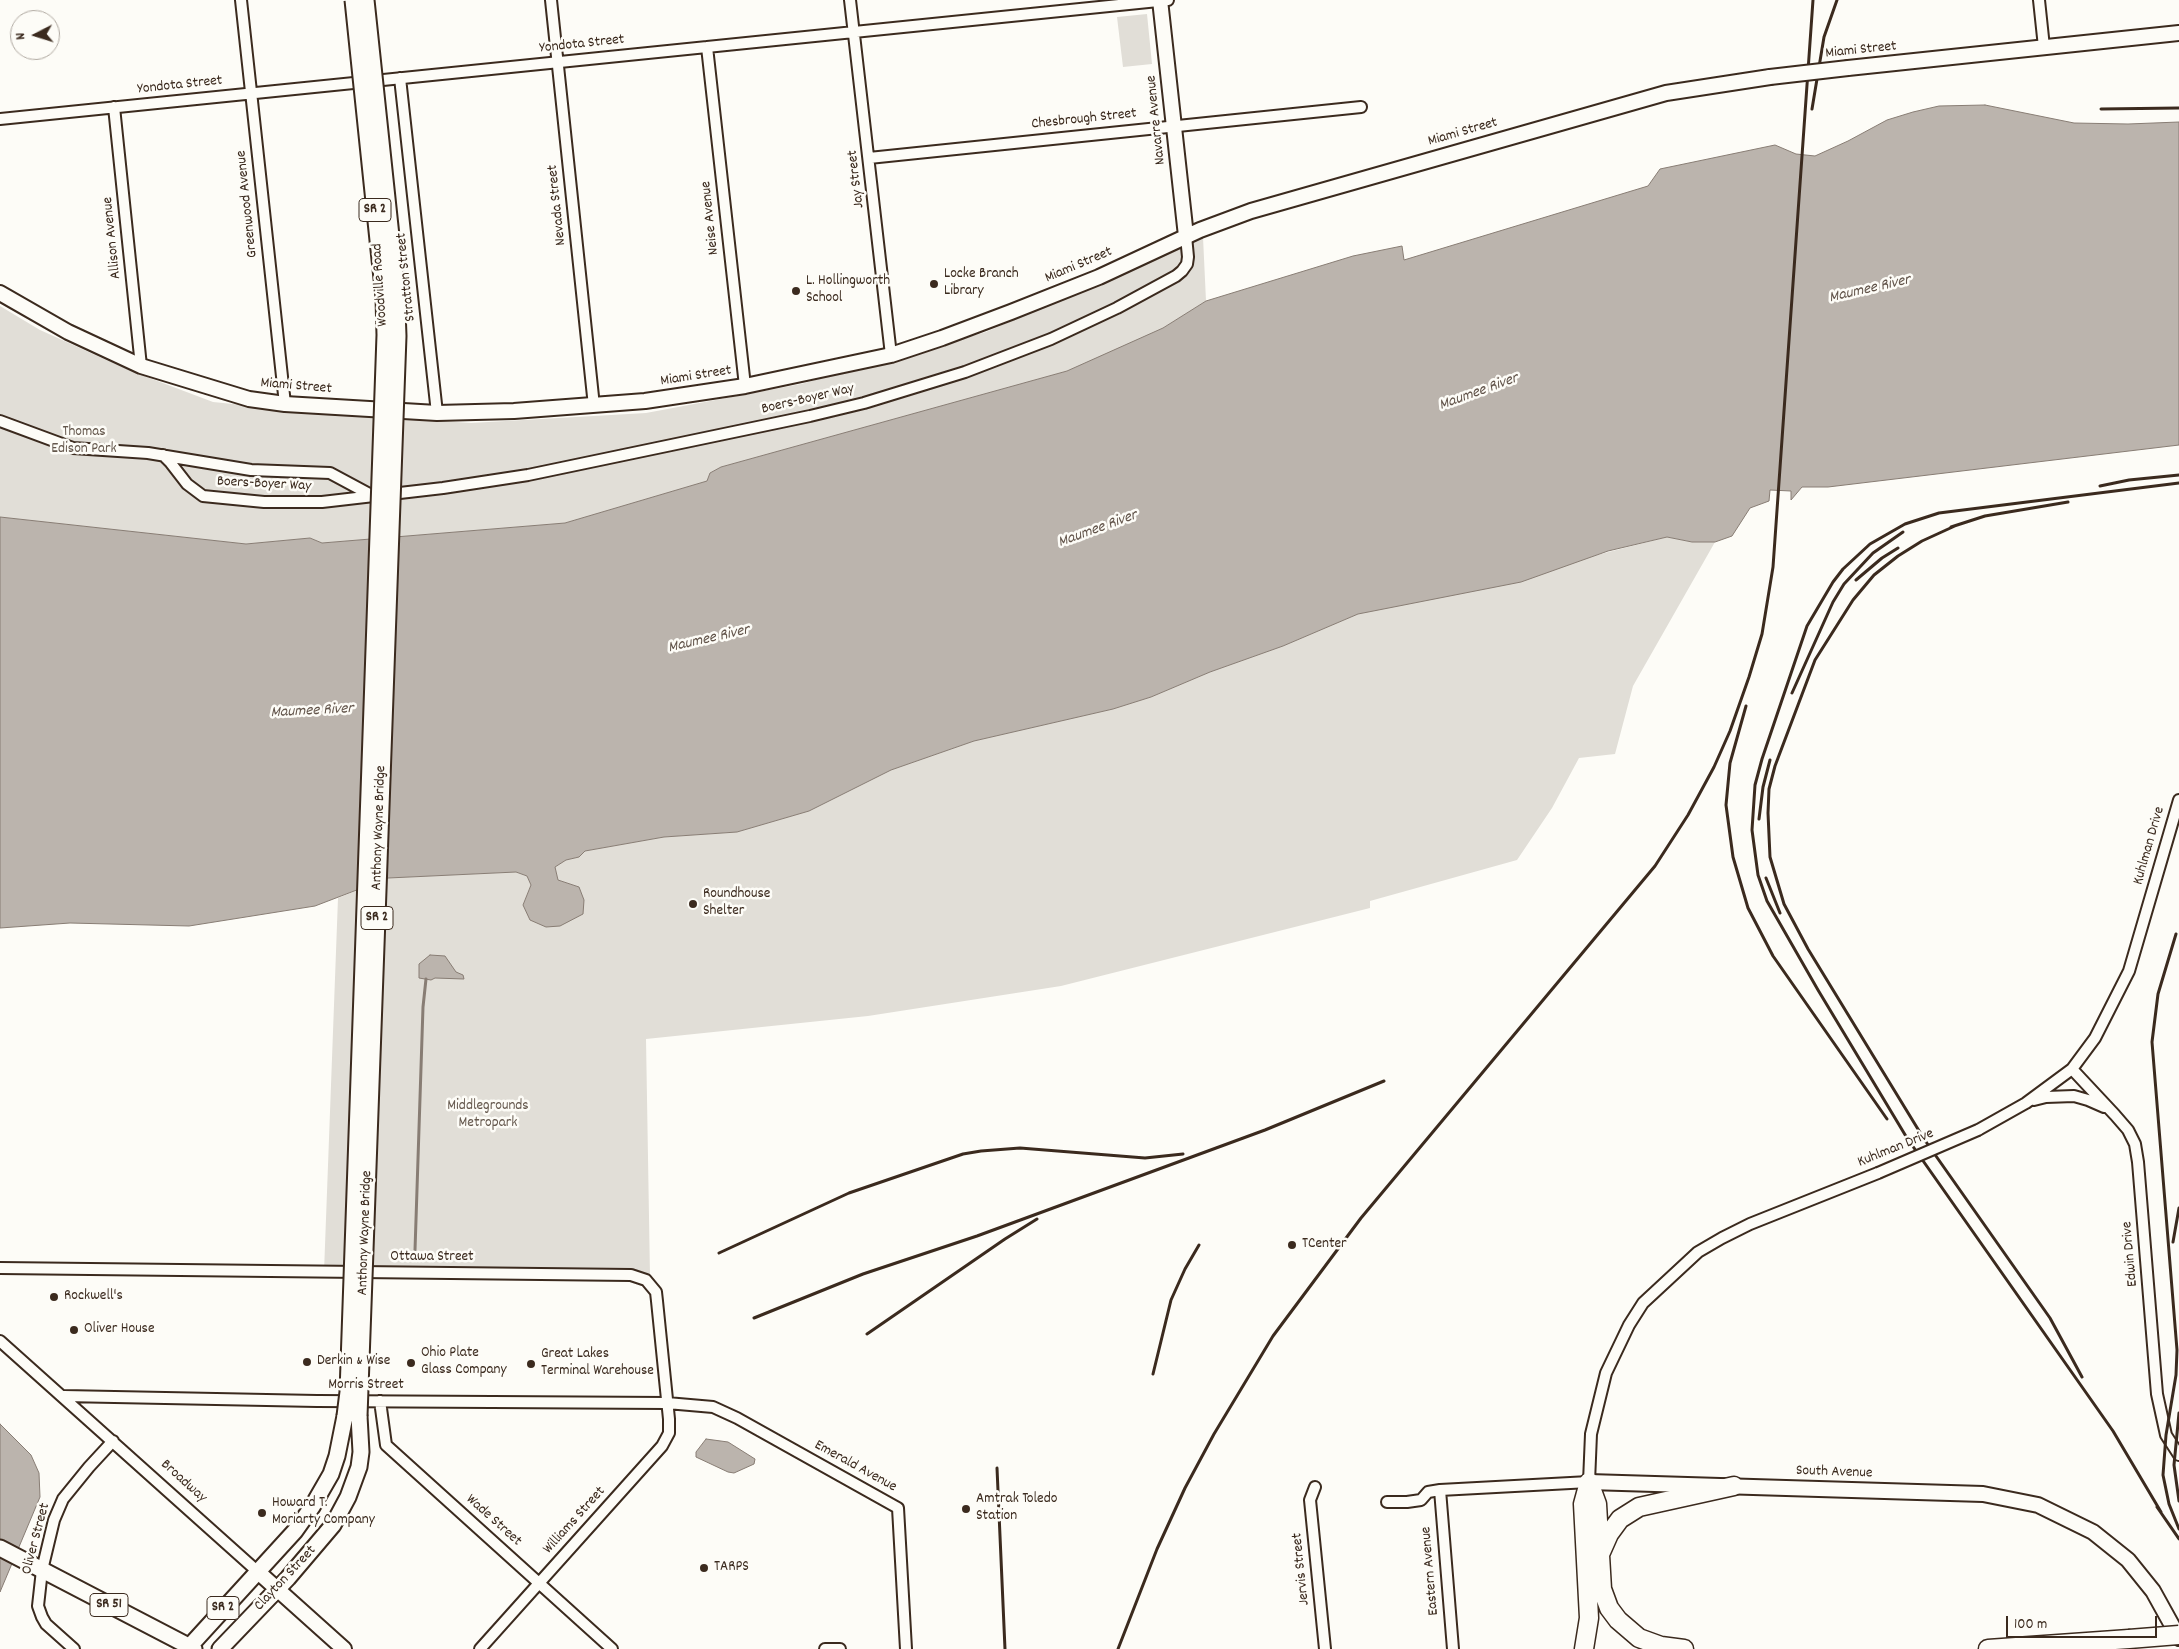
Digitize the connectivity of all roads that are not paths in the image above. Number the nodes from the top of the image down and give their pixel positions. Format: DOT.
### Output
graph roads {
  1 [pos="241,0"];
  2 [pos="353,0"];
  3 [pos="366,0"];
  4 [pos="551,0"];
  5 [pos="850,0"];
  6 [pos="1163,0"];
  7 [pos="2039,0"];
  8 [pos="854,32"];
  9 [pos="2179,33"];
  10 [pos="707,47"];
  11 [pos="2044,48"];
  12 [pos="558,62"];
  13 [pos="400,78"];
  14 [pos="251,94"];
  15 [pos="114,107"];
  16 [pos="1361,107"];
  17 [pos="0,119"];
  18 [pos="1174,126"];
  19 [pos="869,158"];
  20 [pos="1186,236"];
  21 [pos="0,293"];
  22 [pos="891,354"];
  23 [pos="141,366"];
  24 [pos="745,386"];
  25 [pos="285,404"];
  26 [pos="594,406"];
  27 [pos="437,413"];
  28 [pos="389,420"];
  29 [pos="0,421"];
  30 [pos="163,455"];
  31 [pos="382,496"];
  32 [pos="2179,800"];
  33 [pos="2072,1070"];
  34 [pos="2026,1103"];
  35 [pos="2116,1115"];
  36 [pos="0,1268"];
  37 [pos="0,1341"];
  38 [pos="64,1396"];
  39 [pos="380,1401"];
  40 [pos="667,1403"];
  41 [pos="352,1416"];
  42 [pos="113,1441"];
  43 [pos="2179,1455"];
  44 [pos="1589,1482"];
  45 [pos="1734,1486"];
  46 [pos="1315,1487"];
  47 [pos="1440,1490"];
  48 [pos="1387,1502"];
  49 [pos="0,1548"];
  50 [pos="1599,1555"];
  51 [pos="42,1570"];
  52 [pos="257,1571"];
  53 [pos="540,1583"];
  54 [pos="278,1589"];
  55 [pos="2179,1637"];
  56 [pos="190,1648"];
  57 [pos="74,1649"];
  58 [pos="220,1649"];
  59 [pos="344,1649"];
  60 [pos="480,1649"];
  61 [pos="612,1649"];
  62 [pos="825,1649"];
  63 [pos="840,1649"];
  64 [pos="906,1649"];
  65 [pos="1325,1649"];
  66 [pos="1453,1649"];
  67 [pos="1584,1649"];
  68 [pos="1684,1649"];
  69 [pos="1988,1649"];
  1 -- 14 [label="street, Greenwood Avenue"];
  2 -- 28 [label="main road, Woodville Road / SR 2, bridge"];
  3 -- 28 [label="main road, Woodville Road / SR 2, bridge"];
  4 -- 12 [label="street, Nevada Street"];
  5 -- 8 [label="street, Jay Street"];
  6 -- 8 [label="street, Yondota Street"];
  6 -- 18 [label="street, Navarre Avenue"];
  7 -- 11 [label="street"];
  8 -- 10 [label="street, Yondota Street"];
  8 -- 19 [label="street, Jay Street"];
  9 -- 11 [label="street, Miami Street"];
  10 -- 12 [label="street, Yondota Street"];
  10 -- 24 [label="street, Neise Avenue"];
  11 -- 20 [label="street, Miami Street, bridge"];
  12 -- 13 [label="street, Yondota Street"];
  12 -- 26 [label="street, Nevada Street"];
  13 -- 14 [label="street, Yondota Street"];
  13 -- 27 [label="street, Stratton Street"];
  14 -- 15 [label="street, Yondota Street"];
  14 -- 25 [label="street, Greenwood Avenue"];
  15 -- 17 [label="street, Yondota Street"];
  15 -- 23 [label="street, Allison Avenue"];
  16 -- 18 [label="street, Chesbrough Street"];
  18 -- 19 [label="street, Chesbrough Street"];
  18 -- 20 [label="street, Navarre Avenue"];
  19 -- 22 [label="street, Jay Street"];
  20 -- 22 [label="street, Miami Street"];
  20 -- 31 [label="street, Boers-Boyer Way"];
  21 -- 23 [label="street, Miami Street"];
  22 -- 24 [label="street, Miami Street"];
  23 -- 25 [label="street, Miami Street"];
  24 -- 26 [label="street, Miami Street"];
  25 -- 27 [label="street, Miami Street"];
  26 -- 27 [label="street, Miami Street"];
  28 -- 41 [label="main road, Anthony Wayne Bridge / SR 2, bridge"];
  29 -- 30 [label="street, Boers-Boyer Way"];
  30 -- 31 [label="street, Boers-Boyer Way"];
  30 -- 31 [label="street, Boers-Boyer Way"];
  32 -- 33 [label="street, Kuhlman Drive"];
  33 -- 34 [label="street, Kuhlman Drive"];
  33 -- 35 [label="street, Edwin Drive"];
  34 -- 35 [label="street"];
  34 -- 44 [label="street, Kuhlman Drive, bridge"];
  35 -- 43 [label="street, Edwin Drive"];
  36 -- 40 [label="street, Ottawa Street"];
  37 -- 38 [label="street, Broadway"];
  38 -- 39 [label="street, Morris Street"];
  38 -- 42 [label="street, Broadway"];
  39 -- 40 [label="street, Morris Street"];
  39 -- 53 [label="street, Wade Street"];
  40 -- 53 [label="street, Williams Street"];
  40 -- 64 [label="street, Emerald Avenue"];
  41 -- 52 [label="main road, Clayton Street / SR 2"];
  41 -- 54 [label="main road, Clayton Street / SR 2"];
  42 -- 51 [label="street, Oliver Street"];
  42 -- 52 [label="street, Broadway"];
  44 -- 45 [label="street, South Avenue"];
  44 -- 47 [label="street, South Avenue"];
  44 -- 50 [label="highway"];
  44 -- 67 [label="highway"];
  45 -- 50 [label="highway"];
  45 -- 55 [label="street, South Avenue"];
  46 -- 65 [label="street, Jervis Street"];
  47 -- 48 [label="street, South Avenue"];
  47 -- 66 [label="street, Eastern Avenue"];
  49 -- 51 [label="main road, SR 51"];
  50 -- 68 [label="highway"];
  51 -- 56 [label="main road, SR 51"];
  51 -- 57 [label="street, Oliver Street"];
  52 -- 54 [label="street, Broadway"];
  52 -- 56 [label="main road, Clayton Street / SR 2"];
  53 -- 60 [label="street, Williams Street"];
  53 -- 61 [label="street, Wade Street"];
  54 -- 58 [label="main road, Clayton Street / SR 2"];
  54 -- 59 [label="street, Broadway"];
  55 -- 69 [label="highway, bridge"];
  62 -- 63 [label="street"];
}
